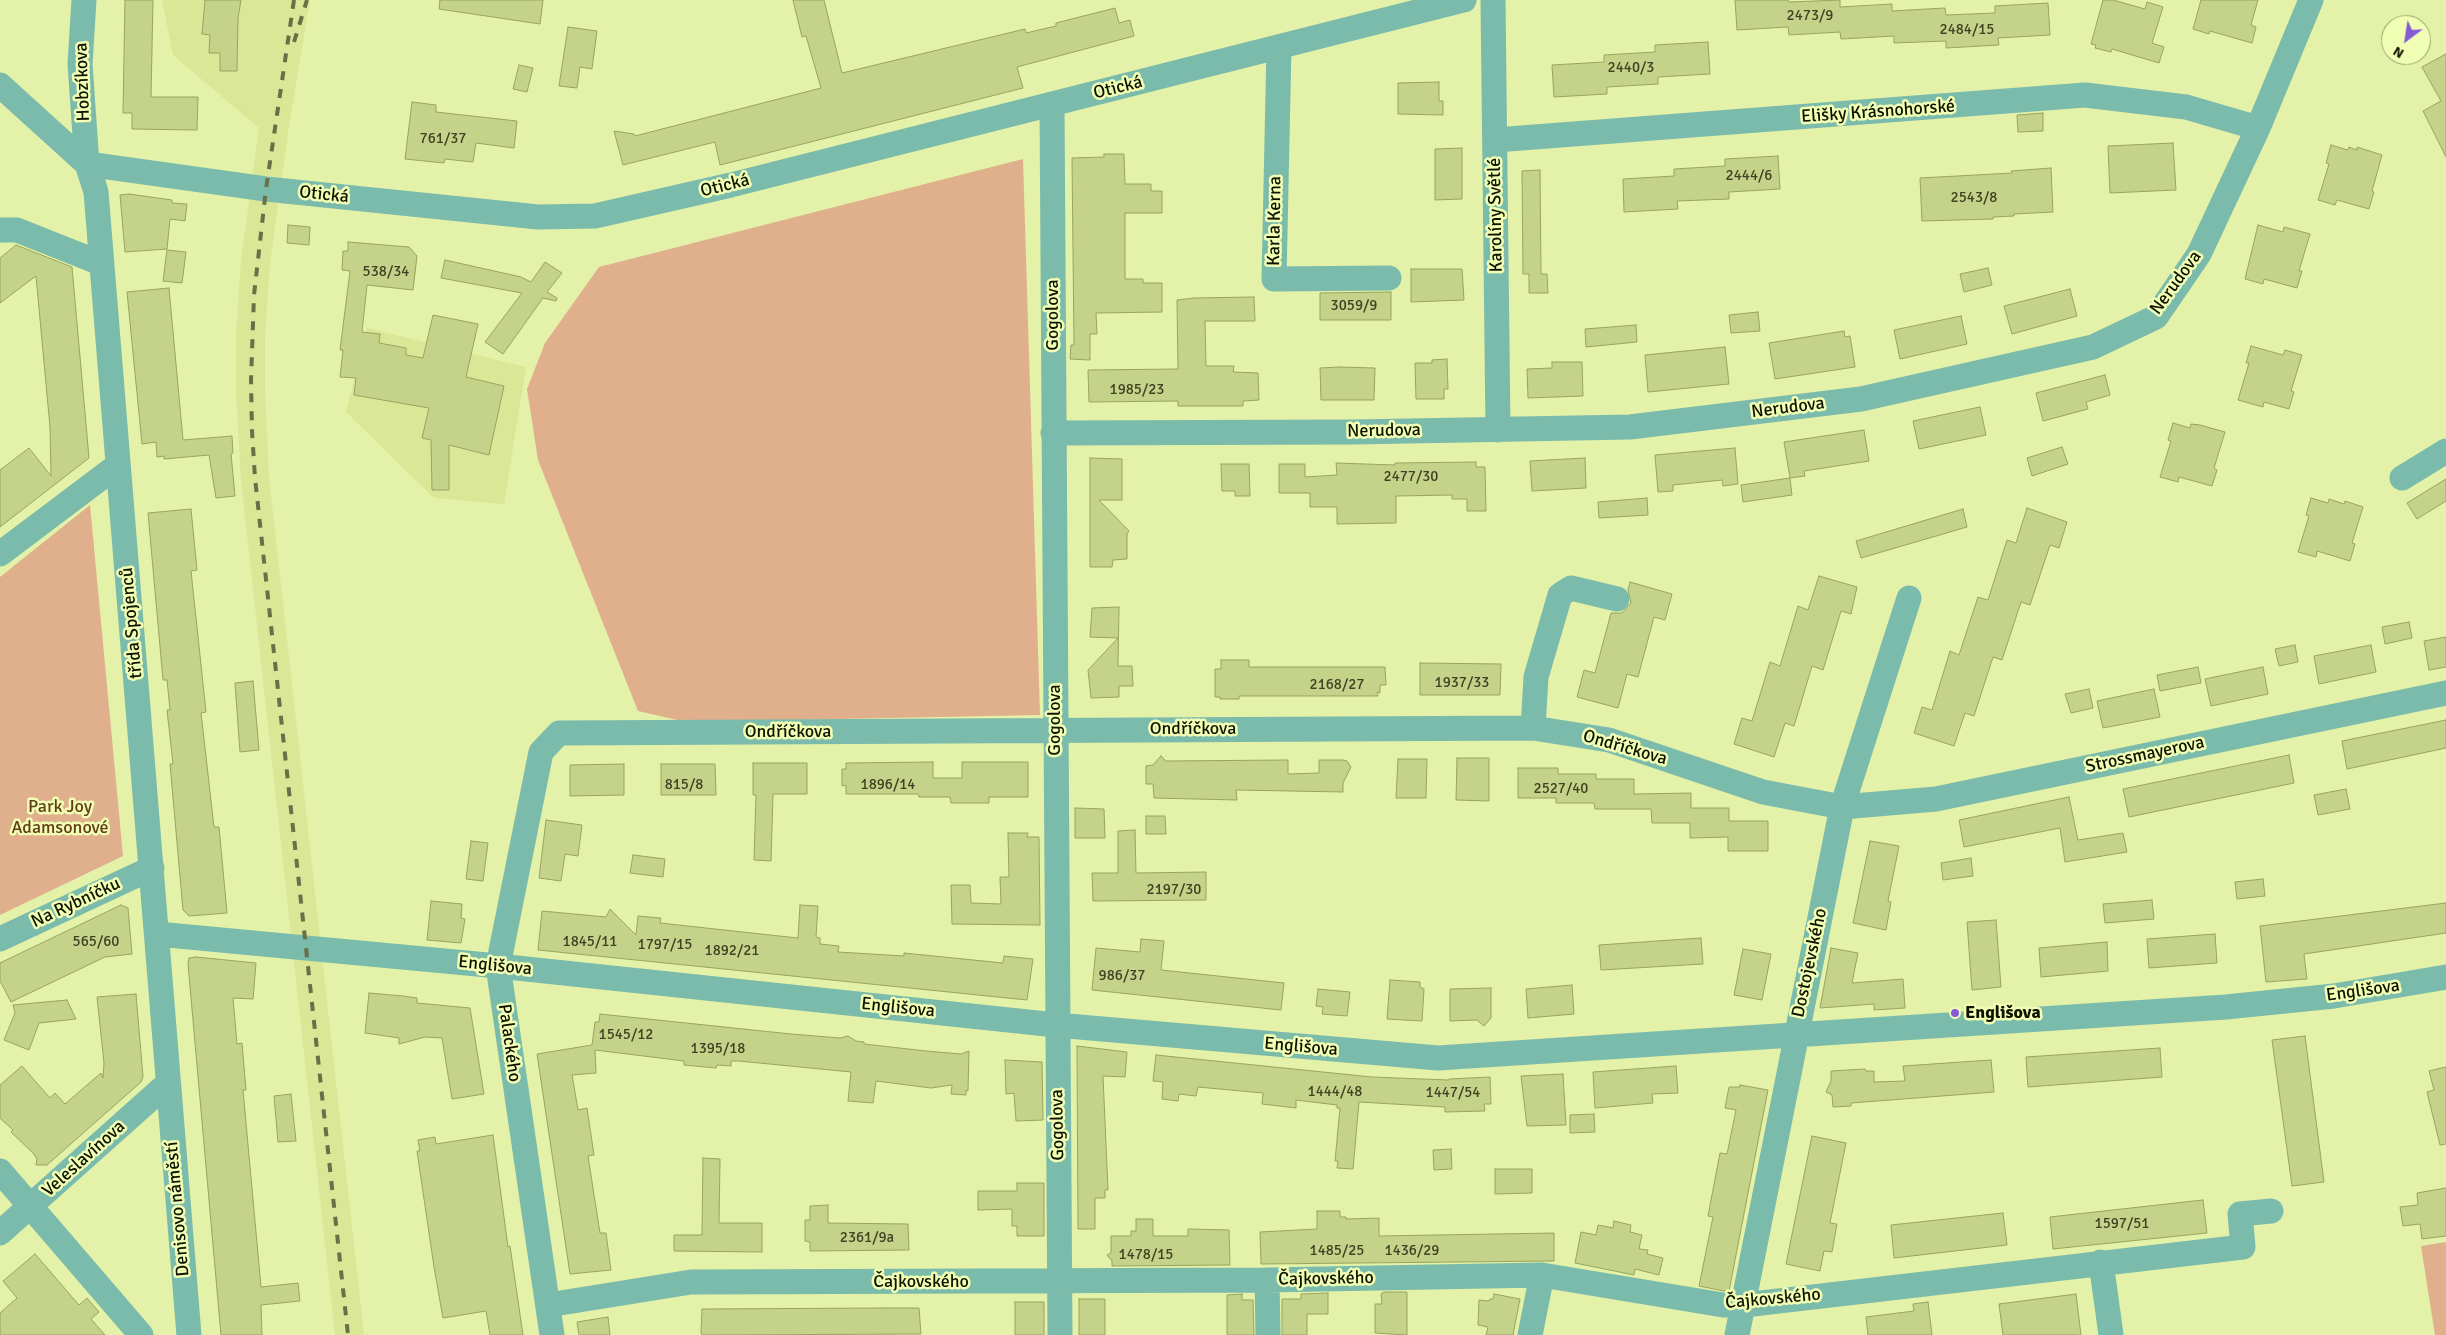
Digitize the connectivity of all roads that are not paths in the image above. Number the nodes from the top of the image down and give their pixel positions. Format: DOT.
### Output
graph roads {
  1 [pos="84,0"];
  2 [pos="1464,0"];
  3 [pos="1493,0"];
  4 [pos="2311,0"];
  5 [pos="1279,47"];
  6 [pos="0,85"];
  7 [pos="1052,104"];
  8 [pos="2258,128"];
  9 [pos="1495,140"];
  10 [pos="87,164"];
  11 [pos="1,230"];
  12 [pos="100,263"];
  13 [pos="1389,278"];
  14 [pos="1498,430"];
  15 [pos="1054,433"];
  16 [pos="2446,452"];
  17 [pos="118,465"];
  18 [pos="2402,478"];
  19 [pos="0,554"];
  20 [pos="1909,598"];
  21 [pos="1617,599"];
  22 [pos="2446,693"];
  23 [pos="1533,728"];
  24 [pos="1055,730"];
  25 [pos="541,752"];
  26 [pos="1842,808"];
  27 [pos="152,868"];
  28 [pos="157,934"];
  29 [pos="0,939"];
  30 [pos="498,966"];
  31 [pos="2446,977"];
  32 [pos="1056,1025"];
  33 [pos="1795,1035"];
  34 [pos="167,1084"];
  35 [pos="0,1171"];
  36 [pos="32,1206"];
  37 [pos="2272,1211"];
  38 [pos="0,1233"];
  39 [pos="2101,1262"];
  40 [pos="1542,1275"];
  41 [pos="1267,1280"];
  42 [pos="1061,1282"];
  43 [pos="548,1304"];
  44 [pos="1744,1305"];
  45 [pos="141,1335"];
  46 [pos="189,1335"];
  47 [pos="552,1335"];
  48 [pos="1060,1335"];
  49 [pos="1268,1335"];
  50 [pos="1530,1335"];
  51 [pos="1737,1335"];
  52 [pos="2111,1335"];
  1 -- 10 [label="street, Hobzíkova"];
  2 -- 5 [label="street, Otická"];
  3 -- 9 [label="street, Karolíny Světlé"];
  4 -- 8 [label="street, Nerudova"];
  5 -- 7 [label="street, Otická"];
  5 -- 13 [label="street, Karla Kerna"];
  6 -- 10 [label="street"];
  7 -- 10 [label="street, Otická"];
  7 -- 15 [label="street, Gogolova"];
  8 -- 9 [label="street, Elišky Krásnohorské"];
  8 -- 14 [label="street, Nerudova"];
  9 -- 14 [label="street, Karolíny Světlé"];
  10 -- 12 [label="street, třída Spojenců"];
  11 -- 12 [label="street"];
  12 -- 17 [label="street, třída Spojenců"];
  14 -- 15 [label="street, Nerudova"];
  15 -- 24 [label="street, Gogolova"];
  16 -- 18 [label="street"];
  17 -- 19 [label="street"];
  17 -- 27 [label="street, třída Spojenců"];
  20 -- 26 [label="street, Dostojevského"];
  21 -- 23 [label="street"];
  22 -- 26 [label="street, Strossmayerova"];
  23 -- 24 [label="street, Ondříčkova"];
  23 -- 26 [label="street, Ondříčkova"];
  24 -- 25 [label="street, Ondříčkova"];
  24 -- 32 [label="street, Gogolova"];
  25 -- 30 [label="street, Palackého"];
  26 -- 33 [label="street, Dostojevského"];
  27 -- 28 [label="street, třída Spojenců"];
  27 -- 29 [label="street, Na Rybníčku"];
  28 -- 30 [label="street, Englišova"];
  28 -- 34 [label="street, třída Spojenců"];
  30 -- 32 [label="street, Englišova"];
  30 -- 43 [label="street, Palackého"];
  31 -- 33 [label="street, Englišova"];
  32 -- 33 [label="street, Englišova"];
  32 -- 42 [label="street, Gogolova"];
  33 -- 44 [label="street, Dostojevského"];
  34 -- 36 [label="street, Veleslavínova"];
  34 -- 46 [label="street, Denisovo náměstí"];
  35 -- 36 [label="street"];
  36 -- 38 [label="street, Veleslavínova"];
  36 -- 45 [label="street"];
  37 -- 39 [label="street, Čajkovského"];
  39 -- 44 [label="street, Čajkovského"];
  39 -- 52 [label="street"];
  40 -- 41 [label="street, Čajkovského"];
  40 -- 44 [label="street, Čajkovského"];
  40 -- 50 [label="street"];
  41 -- 42 [label="street, Čajkovského"];
  41 -- 49 [label="street"];
  42 -- 43 [label="street, Čajkovského"];
  42 -- 48 [label="street, Gogolova"];
  43 -- 47 [label="street, Palackého"];
  44 -- 51 [label="street, Dostojevského"];
}
